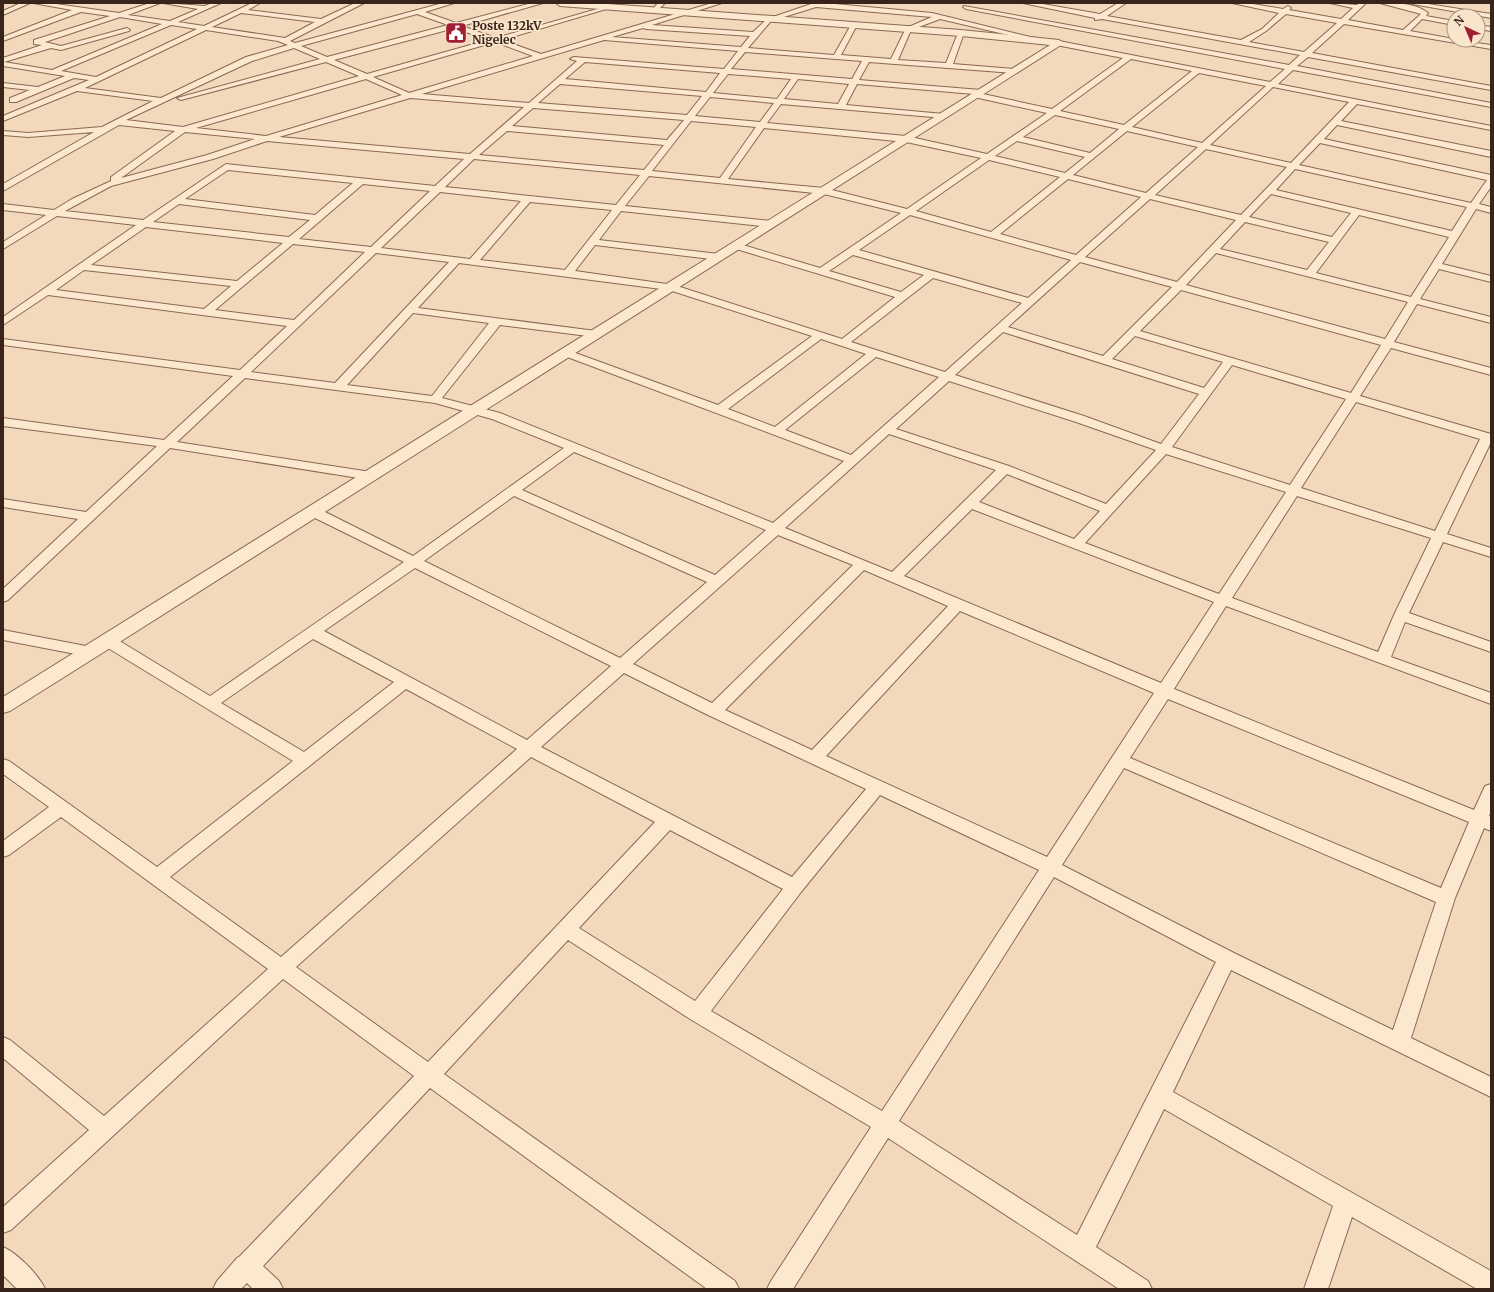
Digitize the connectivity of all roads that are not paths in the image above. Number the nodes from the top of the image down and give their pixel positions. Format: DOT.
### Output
graph roads {
  1 [pos="27,3"];
  2 [pos="36,3"];
  3 [pos="87,3"];
  4 [pos="157,3"];
  5 [pos="166,3"];
  6 [pos="218,3"];
  7 [pos="254,3"];
  8 [pos="344,3"];
  9 [pos="451,3"];
  10 [pos="540,3"];
  11 [pos="562,3"];
  12 [pos="662,3"];
  13 [pos="719,3"];
  14 [pos="976,3"];
  15 [pos="1123,3"];
  16 [pos="1235,3"];
  17 [pos="1293,3"];
  18 [pos="1333,3"];
  19 [pos="1383,3"];
  20 [pos="1410,3"];
  21 [pos="359,4"];
  22 [pos="818,4"];
  23 [pos="1029,4"];
  24 [pos="63,5"];
  25 [pos="1050,5"];
  26 [pos="1360,5"];
  27 [pos="610,7"];
  28 [pos="206,8"];
  29 [pos="76,9"];
  30 [pos="959,9"];
  31 [pos="240,11"];
  32 [pos="654,11"];
  33 [pos="1283,11"];
  34 [pos="418,12"];
  35 [pos="3,13"];
  36 [pos="682,13"];
  37 [pos="121,14"];
  38 [pos="1011,15"];
  39 [pos="940,16"];
  40 [pos="1102,16"];
  41 [pos="1491,16"];
  42 [pos="1421,17"];
  43 [pos="769,20"];
  44 [pos="322,21"];
  45 [pos="1343,21"];
  46 [pos="173,22"];
  47 [pos="1446,22"];
  48 [pos="67,23"];
  49 [pos="88,25"];
  50 [pos="854,25"];
  51 [pos="457,26"];
  52 [pos="637,27"];
  53 [pos="207,28"];
  54 [pos="908,29"];
  55 [pos="1082,29"];
  56 [pos="127,30"];
  57 [pos="3,31"];
  58 [pos="1406,32"];
  59 [pos="19,33"];
  60 [pos="961,33"];
  61 [pos="147,34"];
  62 [pos="755,34"];
  63 [pos="1202,35"];
  64 [pos="49,38"];
  65 [pos="598,38"];
  66 [pos="3,39"];
  67 [pos="183,39"];
  68 [pos="495,40"];
  69 [pos="286,41"];
  70 [pos="1053,42"];
  71 [pos="1243,42"];
  72 [pos="666,44"];
  73 [pos="295,45"];
  74 [pos="48,46"];
  75 [pos="1491,47"];
  76 [pos="1184,48"];
  77 [pos="742,50"];
  78 [pos="3,51"];
  79 [pos="659,51"];
  80 [pos="262,54"];
  81 [pos="1308,54"];
  82 [pos="18,55"];
  83 [pos="539,56"];
  84 [pos="836,57"];
  85 [pos="1129,57"];
  86 [pos="3,60"];
  87 [pos="329,60"];
  88 [pos="583,60"];
  89 [pos="866,60"];
  90 [pos="893,62"];
  91 [pos="3,64"];
  92 [pos="1163,64"];
  93 [pos="949,66"];
  94 [pos="1292,68"];
  95 [pos="1198,70"];
  96 [pos="55,71"];
  97 [pos="726,71"];
  98 [pos="1014,71"];
  99 [pos="74,75"];
  100 [pos="1421,75"];
  101 [pos="366,76"];
  102 [pos="796,77"];
  103 [pos="97,79"];
  104 [pos="557,81"];
  105 [pos="854,82"];
  106 [pos="3,85"];
  107 [pos="1272,85"];
  108 [pos="1491,88"];
  109 [pos="39,89"];
  110 [pos="76,89"];
  111 [pos="1407,90"];
  112 [pos="979,93"];
  113 [pos="708,94"];
  114 [pos="408,95"];
  115 [pos="3,100"];
  116 [pos="12,100"];
  117 [pos="162,100"];
  118 [pos="780,101"];
  119 [pos="1355,101"];
  120 [pos="530,104"];
  121 [pos="38,105"];
  122 [pos="1491,105"];
  123 [pos="149,106"];
  124 [pos="841,106"];
  125 [pos="1392,109"];
  126 [pos="1054,112"];
  127 [pos="944,116"];
  128 [pos="690,118"];
  129 [pos="3,120"];
  130 [pos="118,122"];
  131 [pos="1336,122"];
  132 [pos="762,125"];
  133 [pos="505,128"];
  134 [pos="1124,128"];
  135 [pos="1491,128"];
  136 [pos="104,129"];
  137 [pos="184,129"];
  138 [pos="3,133"];
  139 [pos="266,138"];
  140 [pos="1015,138"];
  141 [pos="906,140"];
  142 [pos="1318,140"];
  143 [pos="669,143"];
  144 [pos="1204,146"];
  145 [pos="1491,154"];
  146 [pos="1090,155"];
  147 [pos="987,157"];
  148 [pos="470,158"];
  149 [pos="1294,166"];
  150 [pos="646,173"];
  151 [pos="1065,176"];
  152 [pos="1491,178"];
  153 [pos="723,180"];
  154 [pos="361,181"];
  155 [pos="1491,181"];
  156 [pos="108,184"];
  157 [pos="3,188"];
  158 [pos="437,188"];
  159 [pos="824,191"];
  160 [pos="1268,191"];
  161 [pos="1148,196"];
  162 [pos="528,198"];
  163 [pos="176,201"];
  164 [pos="1473,206"];
  165 [pos="3,207"];
  166 [pos="620,208"];
  167 [pos="22,210"];
  168 [pos="1491,210"];
  169 [pos="907,212"];
  170 [pos="1356,212"];
  171 [pos="54,214"];
  172 [pos="3,218"];
  173 [pos="317,218"];
  174 [pos="1242,218"];
  175 [pos="142,224"];
  176 [pos="771,224"];
  177 [pos="1455,235"];
  178 [pos="992,236"];
  179 [pos="1335,241"];
  180 [pos="289,242"];
  181 [pos="593,242"];
  182 [pos="3,246"];
  183 [pos="736,246"];
  184 [pos="1214,250"];
  185 [pos="372,251"];
  186 [pos="851,251"];
  187 [pos="719,257"];
  188 [pos="1078,259"];
  189 [pos="456,261"];
  190 [pos="472,262"];
  191 [pos="1436,265"];
  192 [pos="81,267"];
  193 [pos="822,271"];
  194 [pos="568,273"];
  195 [pos="1310,273"];
  196 [pos="931,274"];
  197 [pos="1491,279"];
  198 [pos="238,284"];
  199 [pos="1179,286"];
  200 [pos="670,287"];
  201 [pos="45,292"];
  202 [pos="902,296"];
  203 [pos="1030,302"];
  204 [pos="1414,302"];
  205 [pos="411,310"];
  206 [pos="206,312"];
  207 [pos="1491,320"];
  208 [pos="497,321"];
  209 [pos="3,322"];
  210 [pos="296,324"];
  211 [pos="1001,328"];
  212 [pos="1133,332"];
  213 [pos="596,334"];
  214 [pos="819,336"];
  215 [pos="3,342"];
  216 [pos="843,343"];
  217 [pos="1388,344"];
  218 [pos="566,353"];
  219 [pos="874,353"];
  220 [pos="1105,360"];
  221 [pos="1230,360"];
  222 [pos="1491,372"];
  223 [pos="242,374"];
  224 [pos="946,376"];
  225 [pos="338,387"];
  226 [pos="1206,392"];
  227 [pos="1354,397"];
  228 [pos="434,400"];
  229 [pos="475,410"];
  230 [pos="718,410"];
  231 [pos="3,422"];
  232 [pos="888,430"];
  233 [pos="777,431"];
  234 [pos="1489,438"];
  235 [pos="167,444"];
  236 [pos="573,447"];
  237 [pos="1164,449"];
  238 [pos="854,460"];
  239 [pos="1004,469"];
  240 [pos="372,476"];
  241 [pos="1294,489"];
  242 [pos="513,491"];
  243 [pos="3,503"];
  244 [pos="970,504"];
  245 [pos="1107,509"];
  246 [pos="314,512"];
  247 [pos="89,517"];
  248 [pos="776,529"];
  249 [pos="1439,536"];
  250 [pos="1076,545"];
  251 [pos="1491,553"];
  252 [pos="413,562"];
  253 [pos="862,564"];
  254 [pos="895,578"];
  255 [pos="717,581"];
  256 [pos="3,597"];
  257 [pos="1223,600"];
  258 [pos="958,605"];
  259 [pos="1401,615"];
  260 [pos="312,632"];
  261 [pos="3,635"];
  262 [pos="108,641"];
  263 [pos="1491,647"];
  264 [pos="91,652"];
  265 [pos="1383,658"];
  266 [pos="623,666"];
  267 [pos="406,681"];
  268 [pos="1164,691"];
  269 [pos="1491,699"];
  270 [pos="210,703"];
  271 [pos="3,706"];
  272 [pos="714,711"];
  273 [pos="530,749"];
  274 [pos="814,758"];
  275 [pos="1120,760"];
  276 [pos="306,761"];
  277 [pos="3,765"];
  278 [pos="877,787"];
  279 [pos="1491,790"];
  280 [pos="62,807"];
  281 [pos="667,821"];
  282 [pos="1485,822"];
  283 [pos="3,850"];
  284 [pos="1051,867"];
  285 [pos="158,876"];
  286 [pos="795,887"];
  287 [pos="1446,898"];
  288 [pos="566,929"];
  289 [pos="1227,959"];
  290 [pos="282,968"];
  291 [pos="697,1013"];
  292 [pos="1399,1043"];
  293 [pos="3,1046"];
  294 [pos="429,1075"];
  295 [pos="1491,1087"];
  296 [pos="1160,1096"];
  297 [pos="885,1124"];
  298 [pos="104,1130"];
  299 [pos="1346,1201"];
  300 [pos="3,1222"];
  301 [pos="1081,1252"];
  302 [pos="3,1259"];
  303 [pos="245,1266"];
  304 [pos="1491,1284"];
  305 [pos="33,1289"];
  306 [pos="225,1289"];
  307 [pos="271,1289"];
  308 [pos="727,1289"];
  309 [pos="779,1289"];
  310 [pos="1140,1289"];
  311 [pos="1316,1289"];
  1 -- 35 [label="street"];
  2 -- 24 [label="street"];
  3 -- 29 [label="street"];
  4 -- 37 [label="street"];
  5 -- 28 [label="street"];
  6 -- 28 [label="street"];
  7 -- 31 [label="street"];
  8 -- 21 [label="street"];
  9 -- 34 [label="street"];
  10 -- 51 [label="street"];
  11 -- 27 [label="street"];
  12 -- 32 [label="street"];
  13 -- 36 [label="street"];
  14 -- 30 [label="street"];
  15 -- 40 [label="street"];
  16 -- 33 [label="street"];
  17 -- 33 [label="street"];
  18 -- 26 [label="street"];
  19 -- 42 [label="street"];
  20 -- 41 [label="street"];
  21 -- 44 [label="street"];
  22 -- 39 [label="street"];
  22 -- 43 [label="street"];
  23 -- 25 [label="street"];
  23 -- 38 [label="street"];
  24 -- 29 [label="street"];
  25 -- 40 [label="street"];
  26 -- 45 [label="street"];
  27 -- 32 [label="street"];
  27 -- 68 [label="street"];
  28 -- 46 [label="street"];
  29 -- 37 [label="street"];
  29 -- 59 [label="street"];
  30 -- 38 [label="street"];
  30 -- 39 [label="street"];
  31 -- 44 [label="street"];
  31 -- 53 [label="street"];
  32 -- 36 [label="street"];
  33 -- 45 [label="street"];
  33 -- 71 [label="street"];
  34 -- 51 [label="street"];
  34 -- 73 [label="street"];
  36 -- 43 [label="street"];
  36 -- 52 [label="street"];
  37 -- 46 [label="street"];
  37 -- 49 [label="street"];
  38 -- 55 [label="street"];
  39 -- 54 [label="street"];
  39 -- 70 [label="street"];
  40 -- 55 [label="street"];
  40 -- 63 [label="street"];
  42 -- 47 [label="street"];
  42 -- 58 [label="street"];
  43 -- 50 [label="street"];
  43 -- 62 [label="street"];
  44 -- 69 [label="street"];
  45 -- 58 [label="street"];
  45 -- 81 [label="street"];
  46 -- 53 [label="street"];
  46 -- 61 [label="street"];
  48 -- 49 [label="street"];
  49 -- 56 [label="street"];
  49 -- 64 [label="street"];
  50 -- 54 [label="street"];
  50 -- 84 [label="street"];
  51 -- 68 [label="street"];
  51 -- 87 [label="street"];
  52 -- 62 [label="street"];
  52 -- 65 [label="street"];
  53 -- 67 [label="street"];
  53 -- 69 [label="street"];
  54 -- 60 [label="street"];
  54 -- 90 [label="street"];
  55 -- 70 [label="street"];
  55 -- 76 [label="street"];
  56 -- 61 [label="street"];
  56 -- 74 [label="street"];
  57 -- 59 [label="street"];
  58 -- 75 [label="street"];
  59 -- 64 [label="street"];
  59 -- 66 [label="street"];
  60 -- 70 [label="street"];
  60 -- 93 [label="street"];
  61 -- 67 [label="street"];
  61 -- 96 [label="street"];
  62 -- 77 [label="street"];
  63 -- 71 [label="street"];
  63 -- 76 [label="street"];
  64 -- 74 [label="street"];
  65 -- 72 [label="street"];
  65 -- 83 [label="street"];
  67 -- 103 [label="street"];
  68 -- 83 [label="street"];
  68 -- 101 [label="street"];
  69 -- 73 [label="street"];
  69 -- 80 [label="street"];
  70 -- 85 [label="street"];
  70 -- 98 [label="street"];
  71 -- 81 [label="street"];
  72 -- 77 [label="street"];
  72 -- 79 [label="street"];
  73 -- 80 [label="street"];
  73 -- 87 [label="street"];
  74 -- 82 [label="street"];
  76 -- 92 [label="street"];
  76 -- 94 [label="street"];
  77 -- 84 [label="street"];
  77 -- 97 [label="street"];
  78 -- 82 [label="street"];
  80 -- 117 [label="street"];
  81 -- 94 [label="street"];
  81 -- 100 [label="street"];
  82 -- 86 [label="street"];
  83 -- 88 [label="street"];
  83 -- 114 [label="street"];
  84 -- 89 [label="street"];
  85 -- 92 [label="street"];
  85 -- 126 [label="street"];
  87 -- 101 [label="street"];
  87 -- 123 [label="street"];
  88 -- 97 [label="street"];
  88 -- 104 [label="street"];
  89 -- 90 [label="street"];
  89 -- 105 [label="street"];
  90 -- 93 [label="street"];
  91 -- 96 [label="street"];
  92 -- 95 [label="street"];
  93 -- 98 [label="street"];
  94 -- 107 [label="street"];
  94 -- 111 [label="street"];
  95 -- 107 [label="street"];
  95 -- 134 [label="street"];
  96 -- 99 [label="street"];
  97 -- 102 [label="street"];
  97 -- 113 [label="street"];
  98 -- 112 [label="street"];
  99 -- 103 [label="street"];
  99 -- 109 [label="street"];
  100 -- 108 [label="street"];
  100 -- 111 [label="street"];
  101 -- 114 [label="street"];
  101 -- 137 [label="street"];
  102 -- 105 [label="street"];
  102 -- 118 [label="street"];
  103 -- 110 [label="street"];
  104 -- 113 [label="street"];
  104 -- 120 [label="street"];
  105 -- 112 [label="street"];
  105 -- 124 [label="street"];
  106 -- 109 [label="street"];
  107 -- 119 [label="street"];
  107 -- 144 [label="street"];
  109 -- 116 [label="street"];
  110 -- 117 [label="street"];
  110 -- 121 [label="street"];
  111 -- 122 [label="street"];
  111 -- 125 [label="street"];
  112 -- 126 [label="street"];
  112 -- 127 [label="street"];
  113 -- 118 [label="street"];
  113 -- 128 [label="street"];
  114 -- 120 [label="street"];
  114 -- 139 [label="street"];
  115 -- 116 [label="street"];
  116 -- 121 [label="street"];
  117 -- 123 [label="street"];
  118 -- 124 [label="street"];
  118 -- 132 [label="street"];
  119 -- 125 [label="street"];
  119 -- 131 [label="street"];
  120 -- 128 [label="street"];
  120 -- 133 [label="street"];
  121 -- 129 [label="street"];
  123 -- 130 [label="street"];
  124 -- 127 [label="street"];
  125 -- 135 [label="street"];
  126 -- 134 [label="street"];
  126 -- 140 [label="street"];
  127 -- 141 [label="street"];
  128 -- 132 [label="street"];
  128 -- 143 [label="street"];
  130 -- 136 [label="street"];
  130 -- 137 [label="street"];
  131 -- 142 [label="street"];
  131 -- 145 [label="street"];
  132 -- 141 [label="street"];
  132 -- 153 [label="street"];
  133 -- 143 [label="street"];
  133 -- 148 [label="street"];
  134 -- 144 [label="street"];
  134 -- 146 [label="street"];
  136 -- 138 [label="street"];
  136 -- 157 [label="street"];
  137 -- 139 [label="street"];
  137 -- 156 [label="street"];
  139 -- 148 [label="street"];
  139 -- 156 [label="street"];
  140 -- 146 [label="street"];
  140 -- 147 [label="street"];
  141 -- 147 [label="street"];
  141 -- 159 [label="street"];
  142 -- 149 [label="street"];
  142 -- 152 [label="street"];
  143 -- 150 [label="street"];
  144 -- 149 [label="street"];
  144 -- 161 [label="street"];
  146 -- 151 [label="street"];
  147 -- 151 [label="street"];
  147 -- 169 [label="street"];
  148 -- 150 [label="street"];
  148 -- 158 [label="street"];
  149 -- 160 [label="street"];
  149 -- 164 [label="street"];
  150 -- 153 [label="street"];
  150 -- 166 [label="street"];
  151 -- 161 [label="street"];
  151 -- 178 [label="street"];
  153 -- 159 [label="street"];
  154 -- 158 [label="street"];
  154 -- 163 [label="street"];
  154 -- 173 [label="street"];
  155 -- 164 [label="street"];
  156 -- 171 [label="street"];
  158 -- 162 [label="street"];
  158 -- 185 [label="street"];
  159 -- 169 [label="street"];
  159 -- 176 [label="street"];
  160 -- 170 [label="street"];
  160 -- 174 [label="street"];
  161 -- 174 [label="street"];
  161 -- 188 [label="street"];
  162 -- 166 [label="street"];
  162 -- 190 [label="street"];
  163 -- 173 [label="street"];
  163 -- 175 [label="street"];
  164 -- 168 [label="street"];
  164 -- 177 [label="street"];
  165 -- 167 [label="street"];
  166 -- 176 [label="street"];
  166 -- 181 [label="street"];
  167 -- 171 [label="street"];
  167 -- 172 [label="street"];
  169 -- 178 [label="street"];
  169 -- 186 [label="street"];
  170 -- 177 [label="street"];
  170 -- 179 [label="street"];
  171 -- 175 [label="street"];
  171 -- 182 [label="street"];
  173 -- 180 [label="street"];
  174 -- 179 [label="street"];
  174 -- 184 [label="street"];
  175 -- 180 [label="street"];
  175 -- 192 [label="street"];
  176 -- 183 [label="street"];
  177 -- 191 [label="street"];
  178 -- 188 [label="street"];
  179 -- 195 [label="street"];
  180 -- 185 [label="street"];
  180 -- 198 [label="street"];
  181 -- 187 [label="street"];
  181 -- 194 [label="street"];
  183 -- 187 [label="street"];
  183 -- 193 [label="street"];
  184 -- 195 [label="street"];
  184 -- 199 [label="street"];
  185 -- 189 [label="street"];
  185 -- 210 [label="street"];
  186 -- 193 [label="street"];
  186 -- 196 [label="street"];
  187 -- 200 [label="street"];
  188 -- 199 [label="street"];
  188 -- 203 [label="street"];
  189 -- 190 [label="street"];
  189 -- 205 [label="street"];
  190 -- 194 [label="street"];
  191 -- 197 [label="street"];
  191 -- 204 [label="street"];
  192 -- 198 [label="street"];
  192 -- 201 [label="street"];
  193 -- 202 [label="street"];
  194 -- 200 [label="street"];
  195 -- 204 [label="street"];
  196 -- 202 [label="street"];
  196 -- 203 [label="street"];
  198 -- 206 [label="street"];
  199 -- 212 [label="street"];
  199 -- 217 [label="street"];
  200 -- 213 [label="street"];
  200 -- 214 [label="street"];
  201 -- 206 [label="street"];
  201 -- 209 [label="street"];
  202 -- 216 [label="street"];
  203 -- 211 [label="street"];
  204 -- 207 [label="street"];
  204 -- 217 [label="street"];
  205 -- 208 [label="street"];
  205 -- 225 [label="street"];
  206 -- 210 [label="street"];
  208 -- 213 [label="street"];
  208 -- 228 [label="street"];
  210 -- 223 [label="street"];
  211 -- 220 [label="street"];
  211 -- 224 [label="street"];
  212 -- 220 [label="street"];
  212 -- 221 [label="street"];
  213 -- 218 [label="street"];
  214 -- 216 [label="street"];
  214 -- 230 [label="street"];
  215 -- 223 [label="street"];
  216 -- 219 [label="street"];
  217 -- 222 [label="street"];
  217 -- 227 [label="street"];
  218 -- 229 [label="street"];
  218 -- 230 [label="street"];
  219 -- 224 [label="street"];
  219 -- 233 [label="street"];
  220 -- 226 [label="street"];
  221 -- 226 [label="street"];
  221 -- 227 [label="street"];
  223 -- 225 [label="street"];
  223 -- 235 [label="street"];
  224 -- 232 [label="street"];
  224 -- 237 [label="street"];
  225 -- 228 [label="street"];
  226 -- 237 [label="street"];
  227 -- 234 [label="street"];
  227 -- 241 [label="street"];
  228 -- 229 [label="street"];
  229 -- 236 [label="street"];
  229 -- 240 [label="street"];
  230 -- 233 [label="street"];
  231 -- 235 [label="street"];
  232 -- 238 [label="street"];
  232 -- 239 [label="street"];
  233 -- 238 [label="street"];
  234 -- 249 [label="street"];
  235 -- 240 [label="street"];
  235 -- 247 [label="street"];
  236 -- 242 [label="street"];
  236 -- 248 [label="street"];
  237 -- 241 [label="street"];
  237 -- 245 [label="street"];
  238 -- 248 [label="street"];
  239 -- 244 [label="street"];
  239 -- 245 [label="street"];
  240 -- 246 [label="street"];
  241 -- 249 [label="street"];
  241 -- 257 [label="street"];
  242 -- 252 [label="street"];
  242 -- 255 [label="street"];
  243 -- 247 [label="street"];
  244 -- 250 [label="street"];
  244 -- 254 [label="street"];
  245 -- 250 [label="street"];
  246 -- 252 [label="street"];
  246 -- 262 [label="street"];
  247 -- 256 [label="street"];
  248 -- 253 [label="street"];
  248 -- 255 [label="street"];
  249 -- 251 [label="street"];
  249 -- 259 [label="street"];
  250 -- 257 [label="street"];
  252 -- 260 [label="street"];
  252 -- 266 [label="street"];
  253 -- 254 [label="street"];
  253 -- 272 [label="street"];
  254 -- 258 [label="street"];
  255 -- 266 [label="street"];
  257 -- 265 [label="street"];
  257 -- 268 [label="street"];
  258 -- 268 [label="street"];
  258 -- 274 [label="street"];
  259 -- 263 [label="street"];
  259 -- 265 [label="street"];
  260 -- 267 [label="street"];
  260 -- 270 [label="street"];
  261 -- 264 [label="street"];
  262 -- 264 [label="street"];
  262 -- 270 [label="street"];
  264 -- 271 [label="street"];
  265 -- 269 [label="street"];
  266 -- 272 [label="street"];
  266 -- 273 [label="street"];
  267 -- 273 [label="street"];
  267 -- 276 [label="street"];
  268 -- 275 [label="street"];
  268 -- 282 [label="street"];
  270 -- 276 [label="street"];
  272 -- 274 [label="street"];
  273 -- 281 [label="street"];
  273 -- 290 [label="street"];
  274 -- 278 [label="street"];
  275 -- 284 [label="street"];
  275 -- 287 [label="street"];
  276 -- 285 [label="street"];
  277 -- 280 [label="street"];
  278 -- 284 [label="street"];
  278 -- 286 [label="street"];
  279 -- 282 [label="street"];
  280 -- 283 [label="street"];
  280 -- 285 [label="street"];
  281 -- 286 [label="street"];
  281 -- 288 [label="street"];
  282 -- 287 [label="street"];
  284 -- 289 [label="street"];
  284 -- 297 [label="street"];
  285 -- 290 [label="street"];
  286 -- 291 [label="street"];
  287 -- 292 [label="street"];
  288 -- 291 [label="street"];
  288 -- 294 [label="street"];
  289 -- 292 [label="street"];
  289 -- 296 [label="street"];
  290 -- 294 [label="street"];
  290 -- 298 [label="street"];
  291 -- 297 [label="street"];
  292 -- 295 [label="street"];
  293 -- 298 [label="street"];
  294 -- 303 [label="street"];
  294 -- 308 [label="street"];
  296 -- 299 [label="street"];
  296 -- 301 [label="street"];
  297 -- 301 [label="street"];
  297 -- 309 [label="street"];
  298 -- 300 [label="street"];
  299 -- 304 [label="street"];
  299 -- 311 [label="street"];
  301 -- 310 [label="street"];
  302 -- 305 [label="street"];
  303 -- 306 [label="street"];
  303 -- 307 [label="street"];
}
